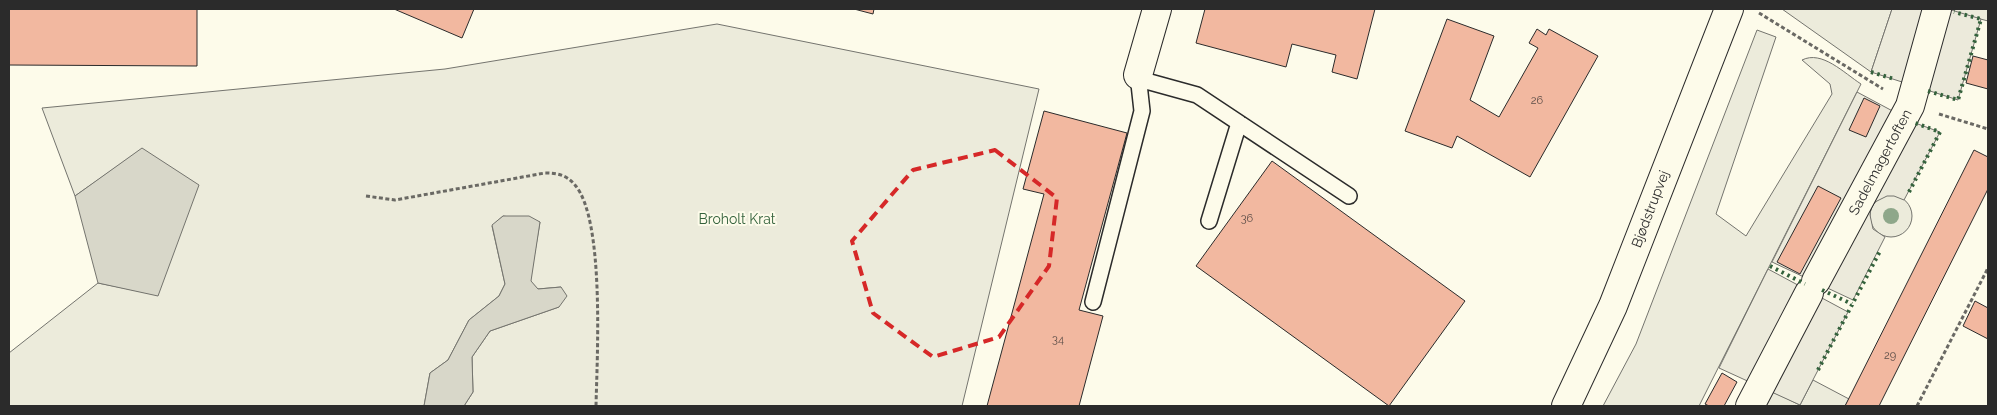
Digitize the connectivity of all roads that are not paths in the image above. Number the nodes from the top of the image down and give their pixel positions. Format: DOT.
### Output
graph roads {
  1 [pos="1156,9"];
  2 [pos="1729,9"];
  3 [pos="1937,9"];
  4 [pos="1139,77"];
  5 [pos="1239,123"];
  6 [pos="1349,196"];
  7 [pos="1208,221"];
  8 [pos="1092,302"];
  9 [pos="1566,406"];
  10 [pos="1750,406"];
  1 -- 4 [label="street"];
  2 -- 9 [label="street, Bjødstrupvej"];
  3 -- 10 [label="street, Sadelmagertoften"];
  4 -- 5 [label="lane"];
  4 -- 8 [label="lane"];
  5 -- 6 [label="lane"];
  5 -- 7 [label="lane"];
}
